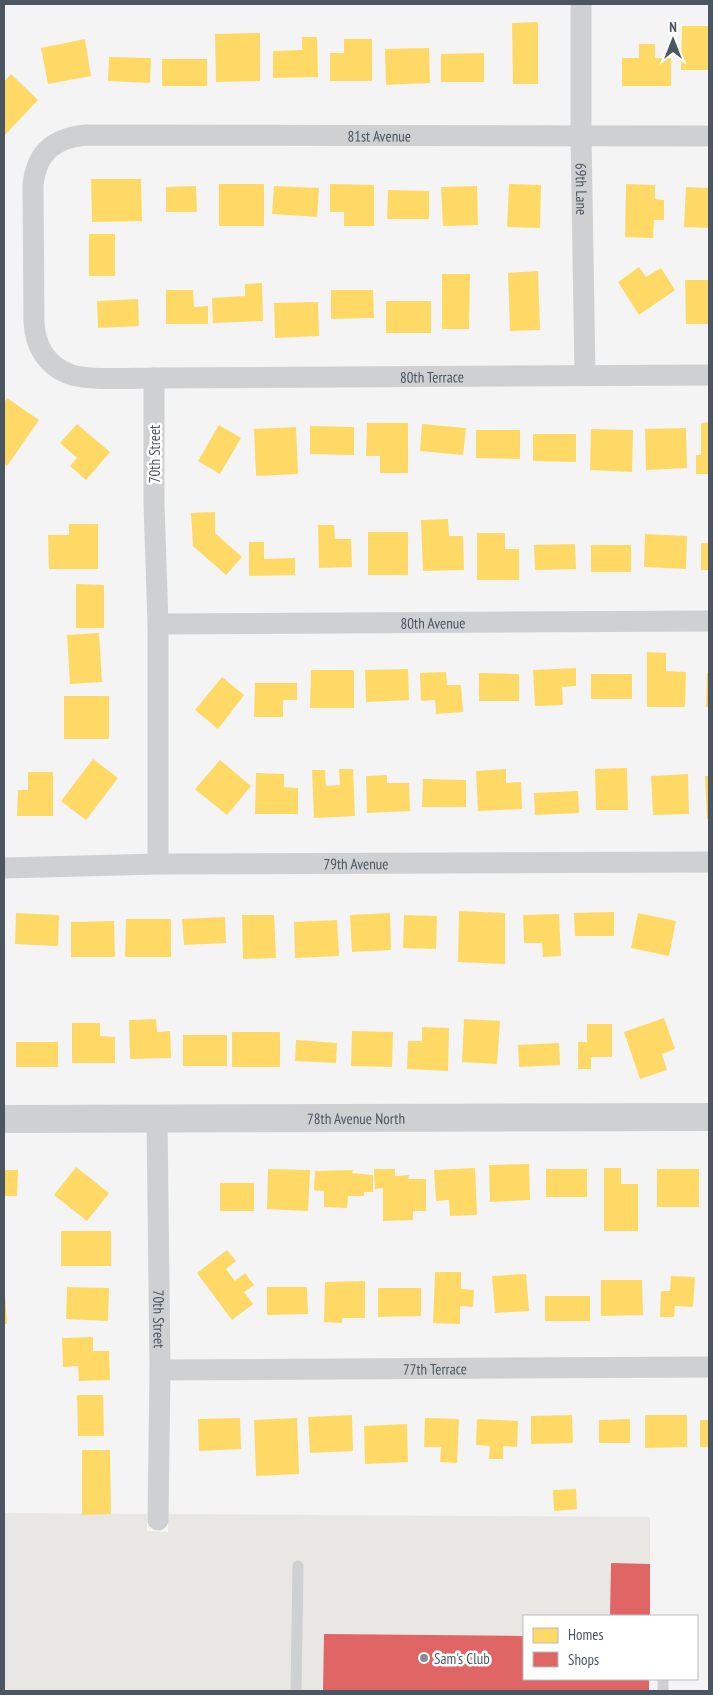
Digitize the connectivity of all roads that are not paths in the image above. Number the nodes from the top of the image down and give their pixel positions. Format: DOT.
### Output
graph roads {
  1 [pos="580,4"];
  2 [pos="581,135"];
  3 [pos="709,136"];
  4 [pos="585,375"];
  5 [pos="709,376"];
  6 [pos="154,378"];
  7 [pos="709,621"];
  8 [pos="158,624"];
  9 [pos="709,862"];
  10 [pos="158,864"];
  11 [pos="4,868"];
  12 [pos="709,1117"];
  13 [pos="157,1118"];
  14 [pos="4,1119"];
  15 [pos="709,1367"];
  16 [pos="160,1370"];
  17 [pos="158,1520"];
  18 [pos="298,1566"];
  19 [pos="296,1691"];
  1 -- 2 [label="street, 69th Lane"];
  2 -- 3 [label="street, 81st Avenue"];
  2 -- 4 [label="street, 69th Lane"];
  2 -- 6 [label="street, 81st Avenue"];
  4 -- 5 [label="street, 80th Terrace"];
  4 -- 6 [label="street, 80th Terrace"];
  6 -- 8 [label="street, 70th Street"];
  7 -- 8 [label="street, 80th Avenue"];
  8 -- 10 [label="street, 70th Street"];
  9 -- 10 [label="street, 79th Avenue"];
  10 -- 11 [label="street, 79th Avenue"];
  12 -- 13 [label="street, 78th Avenue North"];
  13 -- 14 [label="street, 78th Avenue North"];
  13 -- 16 [label="street, 70th Street"];
  15 -- 16 [label="street, 77th Terrace"];
  16 -- 17 [label="street, 70th Street"];
  18 -- 19 [label="lane"];
}
